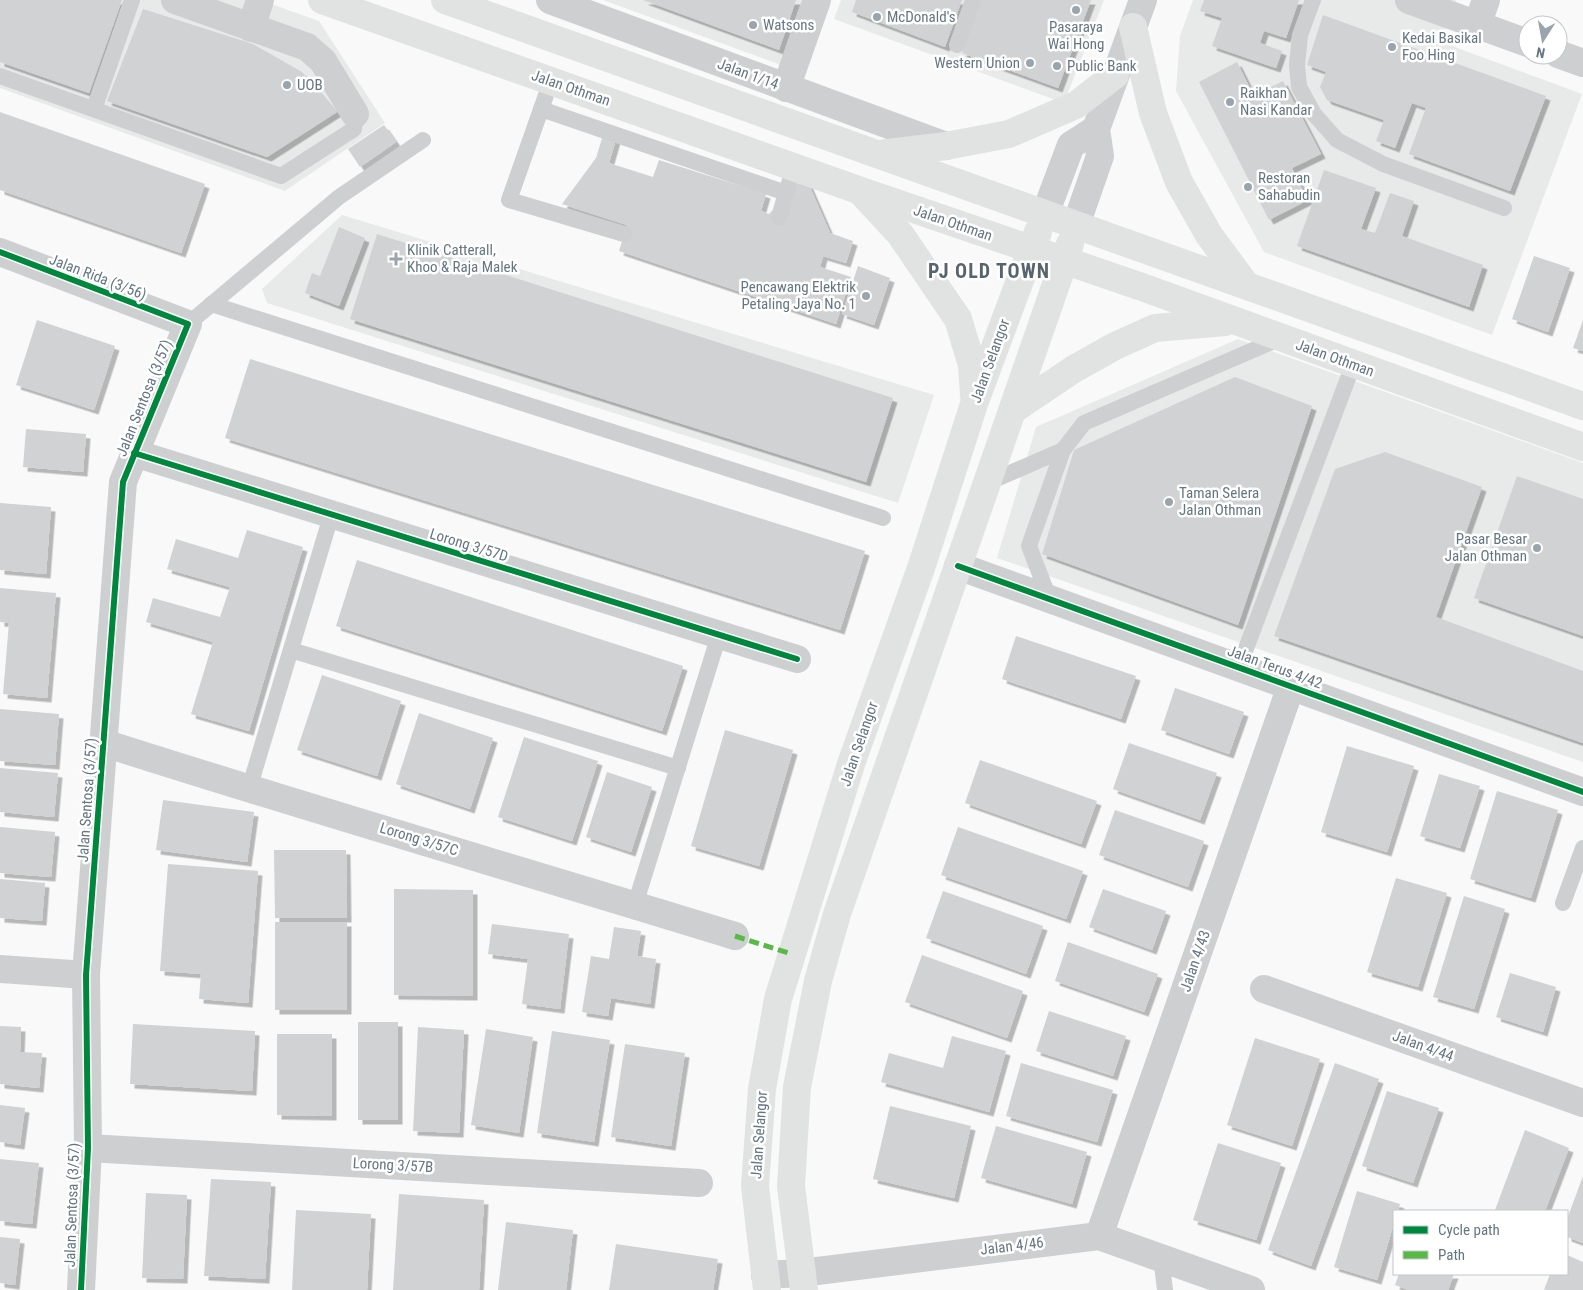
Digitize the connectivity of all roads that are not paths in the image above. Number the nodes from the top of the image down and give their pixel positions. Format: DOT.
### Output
graph roads {
  1 [pos="132,0"];
  2 [pos="175,0"];
  3 [pos="260,0"];
  4 [pos="322,0"];
  5 [pos="445,0"];
  6 [pos="550,0"];
  7 [pos="817,0"];
  8 [pos="973,0"];
  9 [pos="1143,0"];
  10 [pos="1313,0"];
  11 [pos="1409,0"];
  12 [pos="1482,12"];
  13 [pos="1134,27"];
  14 [pos="251,28"];
  15 [pos="1518,36"];
  16 [pos="957,45"];
  17 [pos="1568,58"];
  18 [pos="1583,63"];
  19 [pos="1114,75"];
  20 [pos="0,76"];
  21 [pos="551,81"];
  22 [pos="786,88"];
  23 [pos="94,109"];
  24 [pos="541,109"];
  25 [pos="356,114"];
  26 [pos="1096,129"];
  27 [pos="423,140"];
  28 [pos="946,146"];
  29 [pos="874,155"];
  30 [pos="794,167"];
  31 [pos="861,192"];
  32 [pos="786,193"];
  33 [pos="1504,208"];
  34 [pos="1045,214"];
  35 [pos="778,217"];
  36 [pos="1076,225"];
  37 [pos="624,234"];
  38 [pos="1032,249"];
  39 [pos="0,252"];
  40 [pos="1064,260"];
  41 [pos="1246,285"];
  42 [pos="211,304"];
  43 [pos="1234,322"];
  44 [pos="188,324"];
  45 [pos="1281,338"];
  46 [pos="1353,365"];
  47 [pos="975,401"];
  48 [pos="1583,406"];
  49 [pos="1012,410"];
  50 [pos="1583,447"];
  51 [pos="1063,450"];
  52 [pos="134,454"];
  53 [pos="987,483"];
  54 [pos="332,516"];
  55 [pos="883,518"];
  56 [pos="958,566"];
  57 [pos="1049,598"];
  58 [pos="719,635"];
  59 [pos="291,650"];
  60 [pos="797,659"];
  61 [pos="1239,667"];
  62 [pos="1290,686"];
  63 [pos="104,742"];
  64 [pos="678,768"];
  65 [pos="249,789"];
  66 [pos="1583,792"];
  67 [pos="1583,848"];
  68 [pos="1563,903"];
  69 [pos="807,904"];
  70 [pos="635,906"];
  71 [pos="837,914"];
  72 [pos="734,936"];
  73 [pos="0,969"];
  74 [pos="86,975"];
  75 [pos="1264,989"];
  76 [pos="1583,1103"];
  77 [pos="88,1148"];
  78 [pos="699,1182"];
  79 [pos="1099,1236"];
  80 [pos="1161,1258"];
  81 [pos="803,1281"];
  82 [pos="766,1283"];
  83 [pos="81,1290"];
  84 [pos="1165,1290"];
  85 [pos="1251,1290"];
  1 -- 23 [label="lane"];
  2 -- 14 [label="street"];
  3 -- 14 [label="street"];
  4 -- 21 [label="main road, Jalan Othman"];
  5 -- 29 [label="main road"];
  6 -- 22 [label="street, Jalan 1/14"];
  7 -- 22 [label="street"];
  8 -- 16 [label="lane"];
  9 -- 13 [label="street"];
  10 -- 33 [label="lane"];
  11 -- 12 [label="street"];
  12 -- 15 [label="street"];
  13 -- 19 [label="street"];
  13 -- 41 [label="main road"];
  14 -- 25 [label="street"];
  17 -- 18 [label="street"];
  19 -- 26 [label="street"];
  19 -- 28 [label="main road"];
  20 -- 23 [label="lane"];
  21 -- 24 [label="lane"];
  21 -- 30 [label="main road, Jalan Othman"];
  22 -- 28 [label="street, Jalan 1/14"];
  23 -- 25 [label="lane"];
  24 -- 32 [label="lane"];
  24 -- 37 [label="lane"];
  26 -- 34 [label="street"];
  26 -- 36 [label="street"];
  27 -- 42 [label="lane, Jalan Sentosa (3/57)"];
  28 -- 29 [label="main road"];
  29 -- 34 [label="main road"];
  30 -- 31 [label="main road, Jalan Othman"];
  30 -- 32 [label="lane"];
  31 -- 38 [label="main road, Jalan Othman"];
  31 -- 47 [label="main road"];
  32 -- 35 [label="lane"];
  34 -- 36 [label="main road"];
  34 -- 38 [label="main road, Jalan Selangor"];
  36 -- 40 [label="main road"];
  36 -- 41 [label="main road"];
  38 -- 40 [label="main road, Jalan Othman"];
  38 -- 47 [label="main road, Jalan Selangor"];
  39 -- 44 [label="street, Jalan Rida (3/56)"];
  40 -- 43 [label="main road, Jalan Othman"];
  40 -- 49 [label="main road"];
  41 -- 48 [label="main road"];
  42 -- 44 [label="lane, Jalan Sentosa (3/57)"];
  42 -- 55 [label="lane"];
  43 -- 45 [label="main road, Jalan Othman"];
  43 -- 49 [label="main road"];
  44 -- 52 [label="street, Jalan Sentosa (3/57)"];
  45 -- 46 [label="main road, Jalan Othman"];
  45 -- 51 [label="lane"];
  46 -- 50 [label="main road, Jalan Othman"];
  46 -- 61 [label="lane"];
  47 -- 69 [label="main road, Jalan Selangor"];
  49 -- 53 [label="main road"];
  51 -- 53 [label="lane"];
  51 -- 57 [label="lane"];
  52 -- 54 [label="street, Lorong 3/57D"];
  52 -- 63 [label="street, Jalan Sentosa (3/57)"];
  53 -- 56 [label="main road"];
  54 -- 58 [label="street, Lorong 3/57D"];
  54 -- 59 [label="lane"];
  56 -- 57 [label="street, Jalan Terus 4/42"];
  56 -- 71 [label="main road"];
  57 -- 61 [label="street, Jalan Terus 4/42"];
  58 -- 60 [label="street, Lorong 3/57D"];
  58 -- 64 [label="lane"];
  59 -- 64 [label="lane"];
  59 -- 65 [label="lane"];
  61 -- 62 [label="street, Jalan Terus 4/42"];
  62 -- 66 [label="street, Jalan Terus 4/42"];
  62 -- 79 [label="street, Jalan 4/43"];
  63 -- 65 [label="street, Lorong 3/57C"];
  63 -- 74 [label="street, Jalan Sentosa (3/57)"];
  64 -- 70 [label="lane"];
  65 -- 70 [label="street, Lorong 3/57C"];
  67 -- 68 [label="lane"];
  69 -- 71 [label="lane"];
  69 -- 82 [label="main road, Jalan Selangor"];
  70 -- 72 [label="street, Lorong 3/57C"];
  71 -- 81 [label="main road"];
  73 -- 74 [label="street"];
  74 -- 77 [label="street, Jalan Sentosa (3/57)"];
  75 -- 76 [label="street, Jalan 4/44"];
  77 -- 78 [label="street, Lorong 3/57B"];
  77 -- 83 [label="street, Jalan Sentosa (3/57)"];
  79 -- 80 [label="street, Jalan 4/46"];
  79 -- 81 [label="street, Jalan 4/46"];
  80 -- 84 [label="lane"];
  80 -- 85 [label="street, Jalan 4/46"];
  81 -- 82 [label="street, Jalan 4/46"];
}
